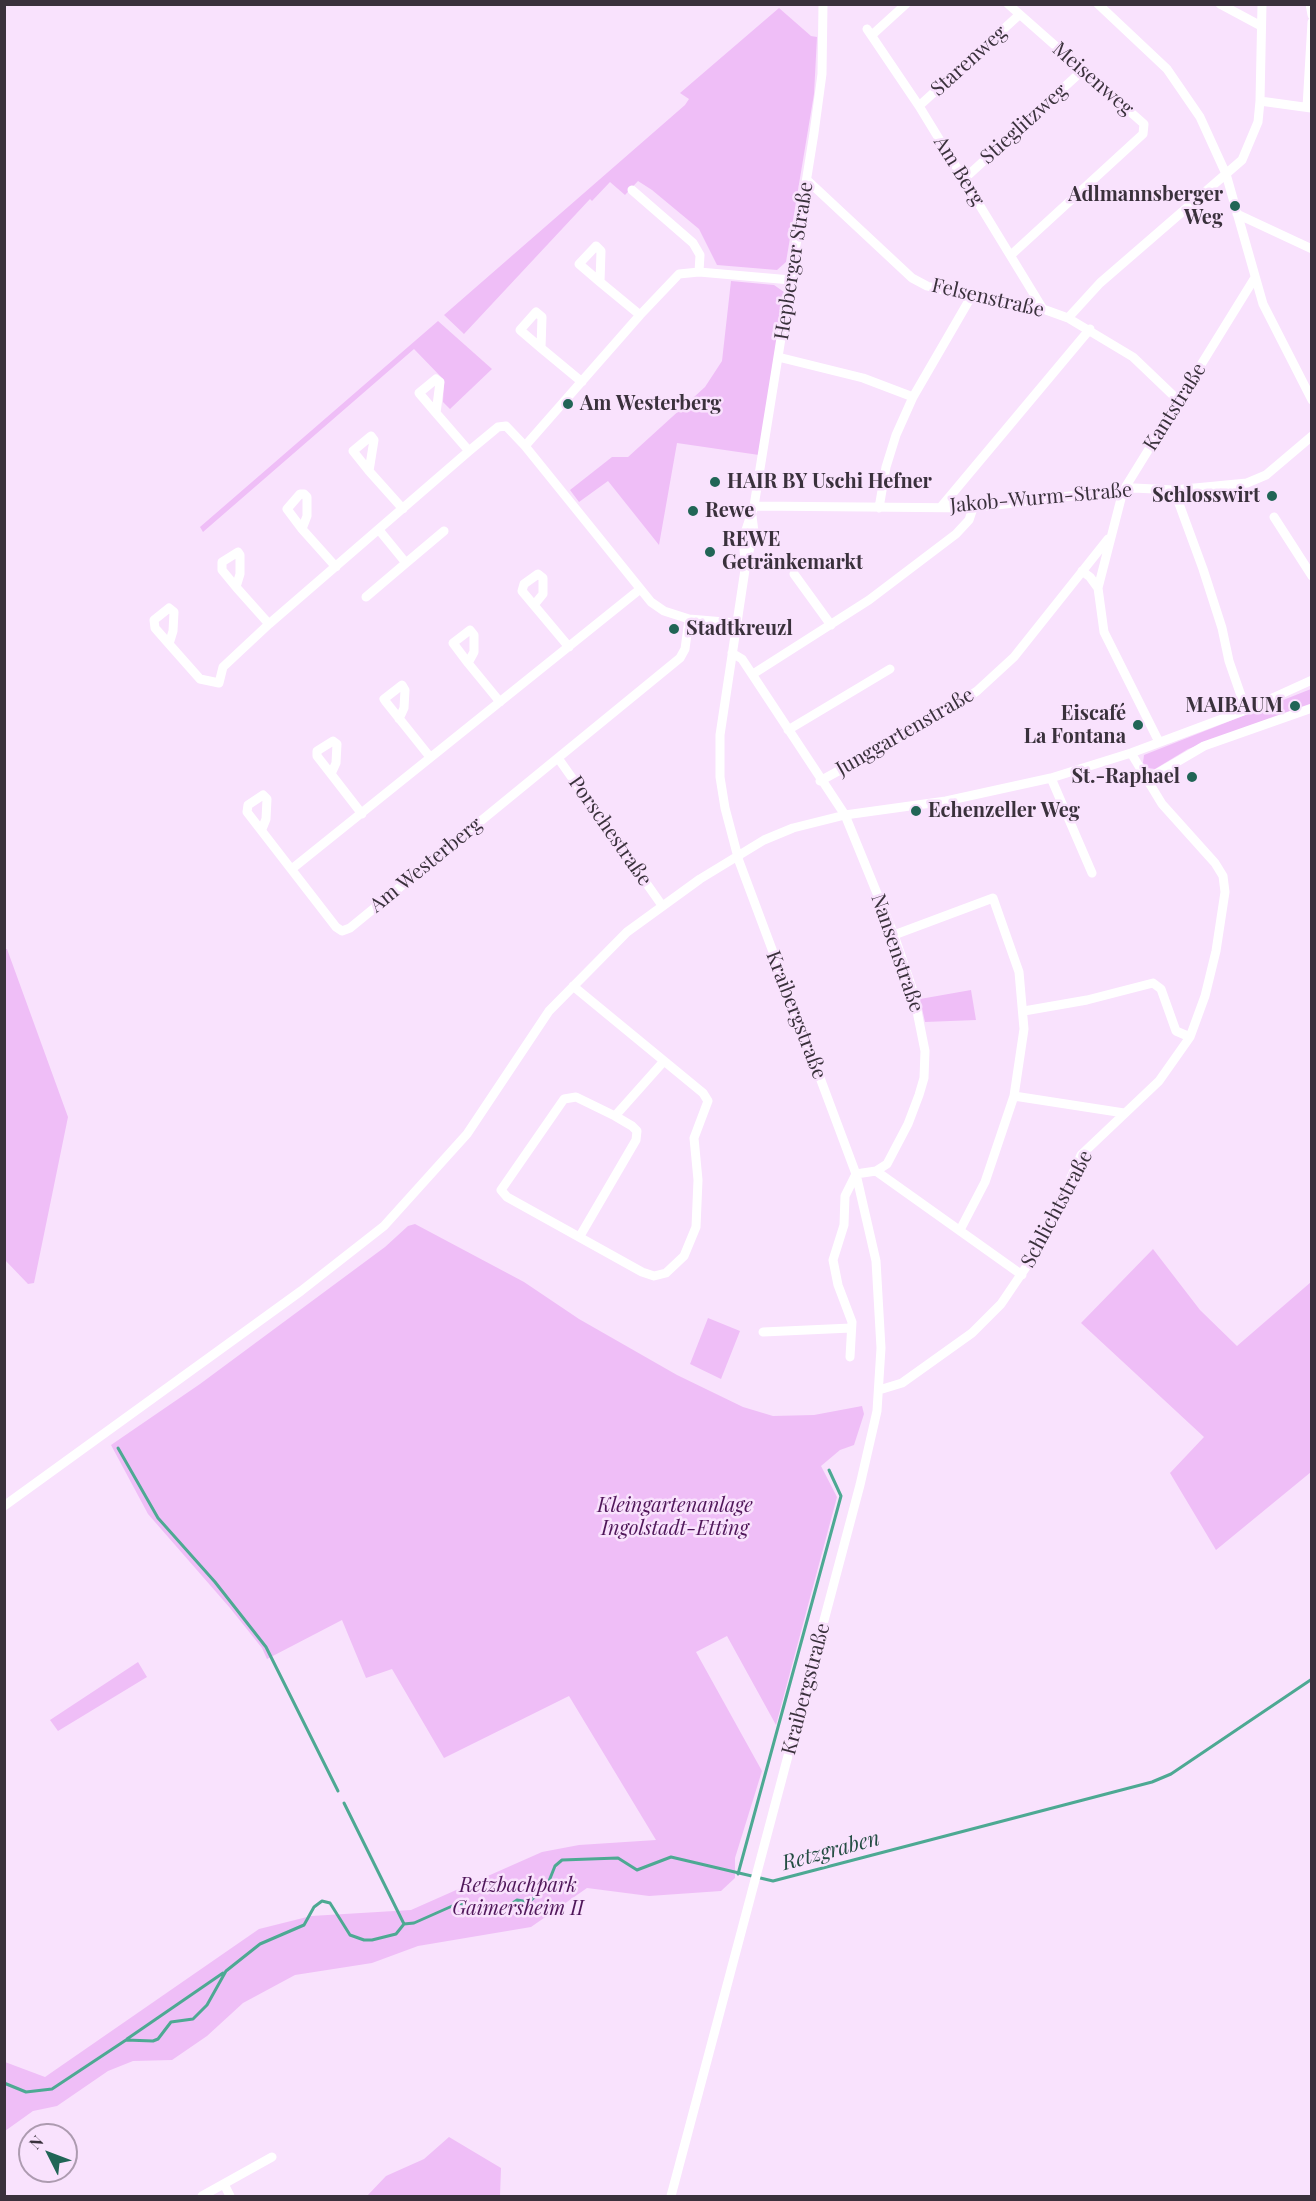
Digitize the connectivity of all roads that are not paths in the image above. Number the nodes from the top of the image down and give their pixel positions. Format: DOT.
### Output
graph roads {
  1 [pos="823,4"];
  2 [pos="906,4"];
  3 [pos="1008,4"];
  4 [pos="1098,4"];
  5 [pos="1220,4"];
  6 [pos="1262,4"];
  7 [pos="1310,4"];
  8 [pos="1019,15"];
  9 [pos="1311,15"];
  10 [pos="1311,22"];
  11 [pos="1261,26"];
  12 [pos="1083,70"];
  13 [pos="1260,101"];
  14 [pos="919,106"];
  15 [pos="1309,107"];
  16 [pos="1226,174"];
  17 [pos="964,179"];
  18 [pos="807,180"];
  19 [pos="632,190"];
  20 [pos="1237,214"];
  21 [pos="1311,249"];
  22 [pos="1011,255"];
  23 [pos="699,272"];
  24 [pos="1254,279"];
  25 [pos="791,280"];
  26 [pos="600,282"];
  27 [pos="971,297"];
  28 [pos="1043,309"];
  29 [pos="640,315"];
  30 [pos="1068,318"];
  31 [pos="1090,329"];
  32 [pos="541,348"];
  33 [pos="778,357"];
  34 [pos="582,382"];
  35 [pos="913,397"];
  36 [pos="1311,400"];
  37 [pos="1179,401"];
  38 [pos="436,413"];
  39 [pos="1311,436"];
  40 [pos="525,446"];
  41 [pos="469,451"];
  42 [pos="369,471"];
  43 [pos="1174,490"];
  44 [pos="1123,491"];
  45 [pos="941,507"];
  46 [pos="879,508"];
  47 [pos="973,508"];
  48 [pos="403,509"];
  49 [pos="753,511"];
  50 [pos="1274,517"];
  51 [pos="302,529"];
  52 [pos="379,530"];
  53 [pos="444,531"];
  54 [pos="1109,537"];
  55 [pos="406,563"];
  56 [pos="336,567"];
  57 [pos="1082,572"];
  58 [pos="794,574"];
  59 [pos="1311,576"];
  60 [pos="236,587"];
  61 [pos="1098,588"];
  62 [pos="639,590"];
  63 [pos="366,597"];
  64 [pos="534,605"];
  65 [pos="689,619"];
  66 [pos="736,622"];
  67 [pos="269,624"];
  68 [pos="831,625"];
  69 [pos="169,644"];
  70 [pos="569,647"];
  71 [pos="732,653"];
  72 [pos="468,663"];
  73 [pos="890,669"];
  74 [pos="753,674"];
  75 [pos="1311,680"];
  76 [pos="500,702"];
  77 [pos="1311,708"];
  78 [pos="1246,710"];
  79 [pos="399,719"];
  80 [pos="788,730"];
  81 [pos="1159,742"];
  82 [pos="1131,753"];
  83 [pos="430,757"];
  84 [pos="558,758"];
  85 [pos="331,774"];
  86 [pos="1051,778"];
  87 [pos="1146,780"];
  88 [pos="820,781"];
  89 [pos="362,814"];
  90 [pos="845,815"];
  91 [pos="261,829"];
  92 [pos="738,856"];
  93 [pos="293,868"];
  94 [pos="1092,873"];
  95 [pos="662,904"];
  96 [pos="894,935"];
  97 [pos="573,986"];
  98 [pos="1024,1011"];
  99 [pos="1190,1037"];
  100 [pos="664,1061"];
  101 [pos="1014,1096"];
  102 [pos="1124,1113"];
  103 [pos="615,1116"];
  104 [pos="876,1171"];
  105 [pos="856,1174"];
  106 [pos="960,1230"];
  107 [pos="580,1236"];
  108 [pos="1022,1275"];
  109 [pos="852,1328"];
  110 [pos="763,1332"];
  111 [pos="850,1357"];
  112 [pos="879,1390"];
  113 [pos="4,1506"];
  114 [pos="272,2157"];
  115 [pos="224,2184"];
  116 [pos="202,2196"];
  117 [pos="230,2196"];
  118 [pos="671,2196"];
  1 -- 18 [label="street, Hepberger Straße"];
  2 -- 14 [label="street, Am Berg"];
  3 -- 8 [label="street, Meisenweg"];
  4 -- 16 [label="street"];
  5 -- 11 [label="street"];
  6 -- 11 [label="street"];
  7 -- 9 [label="street"];
  8 -- 12 [label="street, Meisenweg"];
  8 -- 14 [label="street, Starenweg"];
  10 -- 15 [label="street"];
  11 -- 13 [label="street"];
  12 -- 17 [label="street, Stieglitzweg"];
  12 -- 22 [label="street, Meisenweg"];
  13 -- 15 [label="street"];
  13 -- 16 [label="street"];
  14 -- 17 [label="street, Am Berg"];
  16 -- 20 [label="street"];
  16 -- 30 [label="street"];
  17 -- 22 [label="street, Am Berg"];
  18 -- 25 [label="street, Hepberger Straße"];
  18 -- 27 [label="street, Felsenstraße"];
  19 -- 23 [label="street"];
  20 -- 21 [label="street"];
  20 -- 24 [label="street"];
  22 -- 28 [label="street, Am Berg"];
  23 -- 25 [label="street"];
  23 -- 29 [label="street"];
  24 -- 36 [label="street"];
  24 -- 37 [label="street, Kantstraße"];
  25 -- 33 [label="street, Hepberger Straße"];
  26 -- 29 [label="street"];
  27 -- 28 [label="street, Felsenstraße"];
  27 -- 35 [label="street"];
  28 -- 30 [label="street, Felsenstraße"];
  29 -- 34 [label="street"];
  30 -- 31 [label="street, Felsenstraße"];
  31 -- 37 [label="street, Felsenstraße"];
  31 -- 45 [label="street"];
  32 -- 34 [label="street"];
  33 -- 35 [label="street"];
  33 -- 49 [label="street, Hepberger Straße"];
  34 -- 40 [label="street"];
  35 -- 46 [label="street"];
  37 -- 44 [label="street, Kantstraße"];
  38 -- 41 [label="street"];
  39 -- 43 [label="street, Jakob-Wurm-Straße"];
  40 -- 41 [label="street"];
  40 -- 62 [label="street"];
  41 -- 48 [label="street"];
  42 -- 48 [label="street"];
  43 -- 44 [label="street, Jakob-Wurm-Straße"];
  43 -- 78 [label="street"];
  44 -- 47 [label="street, Jakob-Wurm-Straße"];
  44 -- 54 [label="street, Kantstraße"];
  45 -- 46 [label="street, Jakob-Wurm-Straße"];
  45 -- 47 [label="street, Jakob-Wurm-Straße"];
  46 -- 49 [label="street, Jakob-Wurm-Straße"];
  47 -- 68 [label="street"];
  48 -- 52 [label="street"];
  49 -- 66 [label="street, Hepberger Straße"];
  50 -- 59 [label="street"];
  51 -- 56 [label="street"];
  52 -- 55 [label="street"];
  52 -- 56 [label="street"];
  53 -- 55 [label="street"];
  54 -- 57 [label="street, Junggartenstraße"];
  54 -- 61 [label="street, Kantstraße"];
  55 -- 63 [label="street"];
  56 -- 67 [label="street"];
  57 -- 61 [label="street"];
  57 -- 88 [label="street, Junggartenstraße"];
  58 -- 68 [label="street"];
  60 -- 67 [label="street"];
  61 -- 81 [label="street, Kantstraße"];
  62 -- 65 [label="street"];
  62 -- 70 [label="street"];
  64 -- 70 [label="street"];
  65 -- 66 [label="street"];
  65 -- 84 [label="street, Am Westerberg"];
  66 -- 71 [label="street, Hepberger Straße"];
  67 -- 69 [label="street"];
  68 -- 74 [label="street"];
  70 -- 76 [label="street"];
  71 -- 74 [label="street"];
  71 -- 92 [label="street, Hepberger Straße"];
  72 -- 76 [label="street"];
  73 -- 80 [label="street"];
  74 -- 80 [label="street"];
  75 -- 78 [label="street"];
  76 -- 83 [label="street"];
  77 -- 87 [label="street"];
  78 -- 81 [label="street"];
  79 -- 83 [label="street"];
  80 -- 88 [label="street"];
  81 -- 82 [label="street"];
  82 -- 86 [label="street"];
  82 -- 87 [label="street, Schlichtstraße"];
  83 -- 89 [label="street"];
  84 -- 93 [label="street, Am Westerberg"];
  84 -- 95 [label="street, Porschestraße"];
  85 -- 89 [label="street"];
  86 -- 90 [label="street"];
  86 -- 94 [label="street"];
  87 -- 99 [label="street, Schlichtstraße"];
  88 -- 90 [label="street"];
  89 -- 93 [label="street"];
  90 -- 92 [label="street"];
  90 -- 96 [label="street, Nansenstraße"];
  91 -- 93 [label="street"];
  92 -- 95 [label="street"];
  92 -- 105 [label="street, Kraibergstraße"];
  95 -- 97 [label="street"];
  96 -- 98 [label="street"];
  96 -- 104 [label="street, Nansenstraße"];
  97 -- 100 [label="street"];
  97 -- 113 [label="street"];
  98 -- 99 [label="street"];
  98 -- 101 [label="street"];
  99 -- 102 [label="street, Schlichtstraße"];
  100 -- 103 [label="street"];
  100 -- 107 [label="street"];
  101 -- 102 [label="street"];
  101 -- 106 [label="street"];
  102 -- 108 [label="street, Schlichtstraße"];
  103 -- 107 [label="street"];
  103 -- 107 [label="street"];
  104 -- 105 [label="street"];
  104 -- 106 [label="street"];
  105 -- 109 [label="street"];
  105 -- 112 [label="street, Kraibergstraße"];
  106 -- 108 [label="street"];
  108 -- 112 [label="street, Schlichtstraße"];
  109 -- 110 [label="street"];
  109 -- 111 [label="street"];
  112 -- 118 [label="street, Kraibergstraße"];
  114 -- 115 [label="street"];
  115 -- 116 [label="street"];
  115 -- 117 [label="street"];
}
